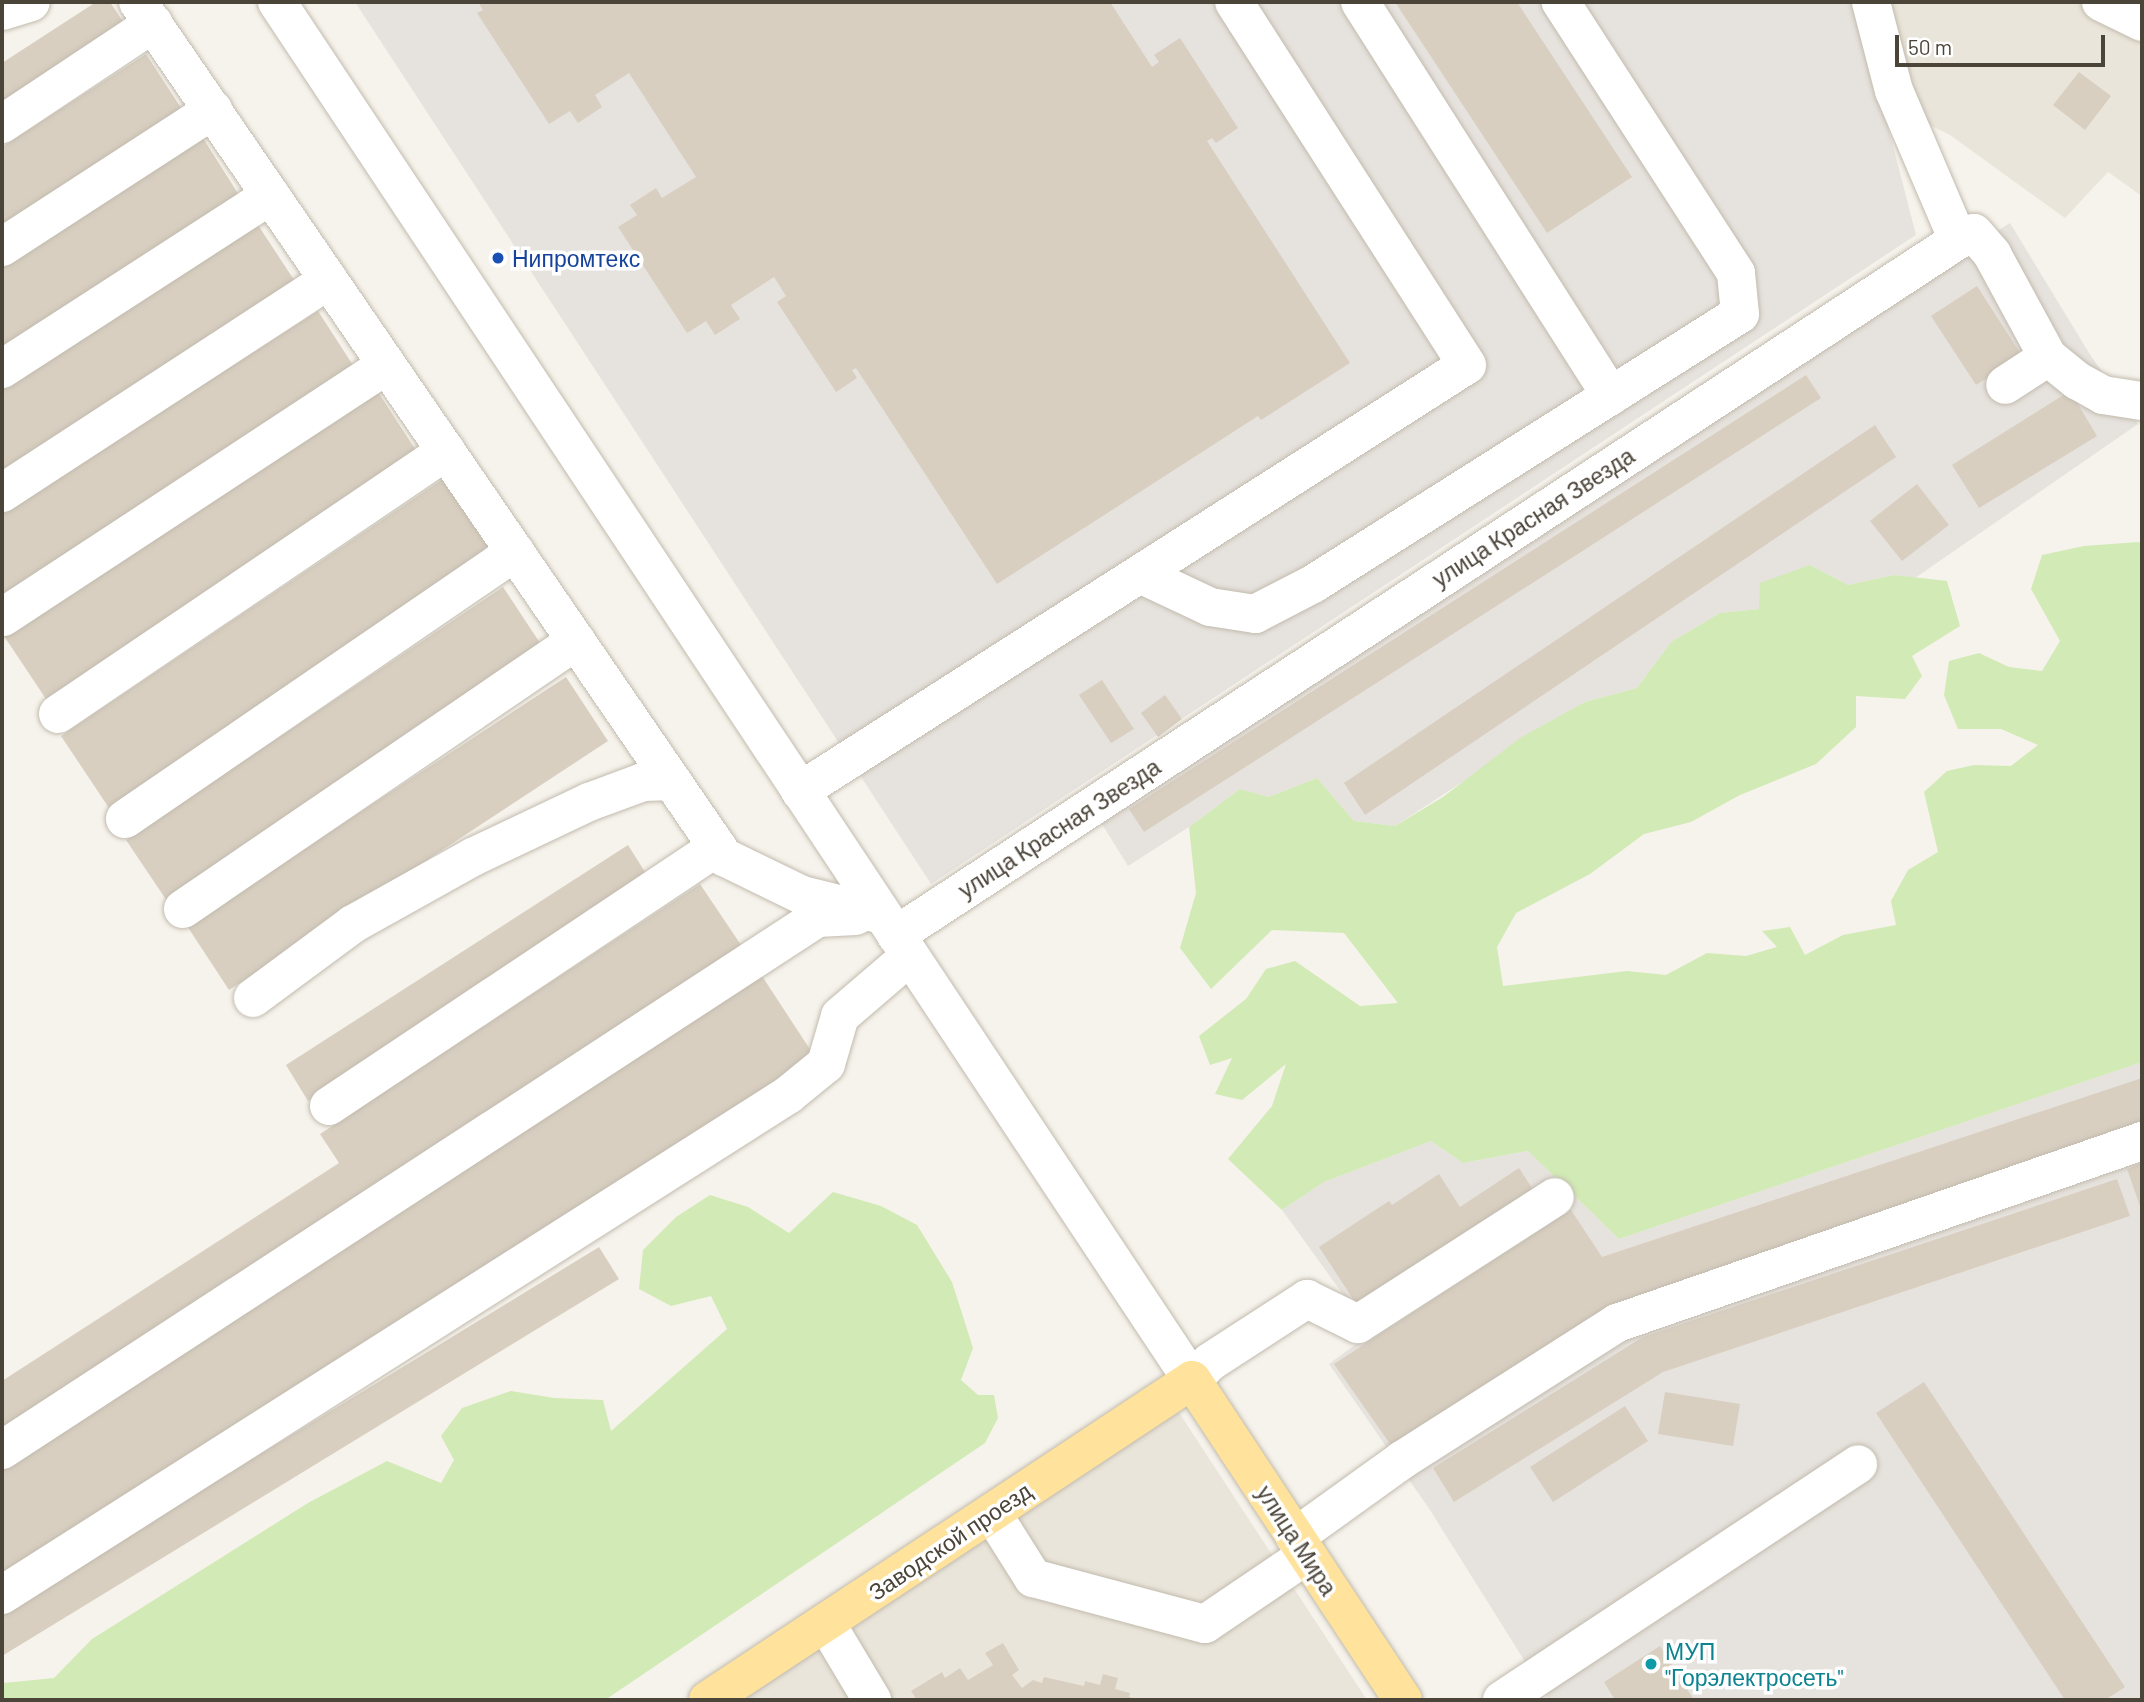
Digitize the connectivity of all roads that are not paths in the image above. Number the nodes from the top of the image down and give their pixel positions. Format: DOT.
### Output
graph roads {
  1 [pos="31,2"];
  2 [pos="277,2"];
  3 [pos="1234,2"];
  4 [pos="1360,2"];
  5 [pos="1561,2"];
  6 [pos="1871,2"];
  7 [pos="2101,2"];
  8 [pos="2,11"];
  9 [pos="146,12"];
  10 [pos="2142,22"];
  11 [pos="213,110"];
  12 [pos="2,124"];
  13 [pos="271,195"];
  14 [pos="1958,240"];
  15 [pos="2,247"];
  16 [pos="330,281"];
  17 [pos="2048,357"];
  18 [pos="387,365"];
  19 [pos="2,369"];
  20 [pos="2005,385"];
  21 [pos="1611,396"];
  22 [pos="2142,401"];
  23 [pos="446,451"];
  24 [pos="2,493"];
  25 [pos="515,552"];
  26 [pos="1140,574"];
  27 [pos="3,617"];
  28 [pos="576,642"];
  29 [pos="58,715"];
  30 [pos="672,781"];
  31 [pos="800,791"];
  32 [pos="125,819"];
  33 [pos="717,846"];
  34 [pos="183,909"];
  35 [pos="896,935"];
  36 [pos="253,998"];
  37 [pos="329,1106"];
  38 [pos="2142,1141"];
  39 [pos="1555,1197"];
  40 [pos="1192,1380"];
  41 [pos="2,1450"];
  42 [pos="1858,1464"];
  43 [pos="992,1513"];
  44 [pos="1301,1546"];
  45 [pos="2,1595"];
  46 [pos="826,1623"];
  47 [pos="708,1700"];
  48 [pos="872,1700"];
  49 [pos="1403,1700"];
  50 [pos="1502,1700"];
  1 -- 8 [label="street"];
  2 -- 31 [label="street"];
  3 -- 26 [label="street"];
  4 -- 21 [label="street"];
  5 -- 21 [label="street"];
  6 -- 14 [label="street"];
  7 -- 10 [label="street"];
  9 -- 11 [label="street"];
  9 -- 12 [label="street"];
  11 -- 13 [label="street"];
  11 -- 15 [label="street"];
  13 -- 16 [label="street"];
  13 -- 19 [label="street"];
  14 -- 17 [label="street"];
  14 -- 35 [label="street, улица Красная Звезда"];
  16 -- 18 [label="street"];
  16 -- 24 [label="street"];
  17 -- 20 [label="street"];
  17 -- 22 [label="street"];
  18 -- 23 [label="street"];
  18 -- 27 [label="street"];
  21 -- 26 [label="street"];
  23 -- 25 [label="street"];
  23 -- 29 [label="street"];
  25 -- 28 [label="street"];
  25 -- 32 [label="street"];
  26 -- 31 [label="street"];
  28 -- 30 [label="street"];
  28 -- 34 [label="street"];
  30 -- 33 [label="street"];
  30 -- 36 [label="street"];
  31 -- 35 [label="street"];
  33 -- 35 [label="street"];
  33 -- 37 [label="street"];
  35 -- 40 [label="street"];
  35 -- 41 [label="street"];
  35 -- 45 [label="street, улица Красная Звезда"];
  38 -- 44 [label="street"];
  39 -- 40 [label="street"];
  40 -- 43 [label="main road, Заводской проезд"];
  40 -- 44 [label="main road, улица Мира"];
  42 -- 50 [label="street"];
  43 -- 44 [label="street"];
  43 -- 46 [label="main road, Заводской проезд"];
  44 -- 49 [label="main road, улица Мира"];
  46 -- 47 [label="main road, Заводской проезд"];
  46 -- 48 [label="street"];
}
